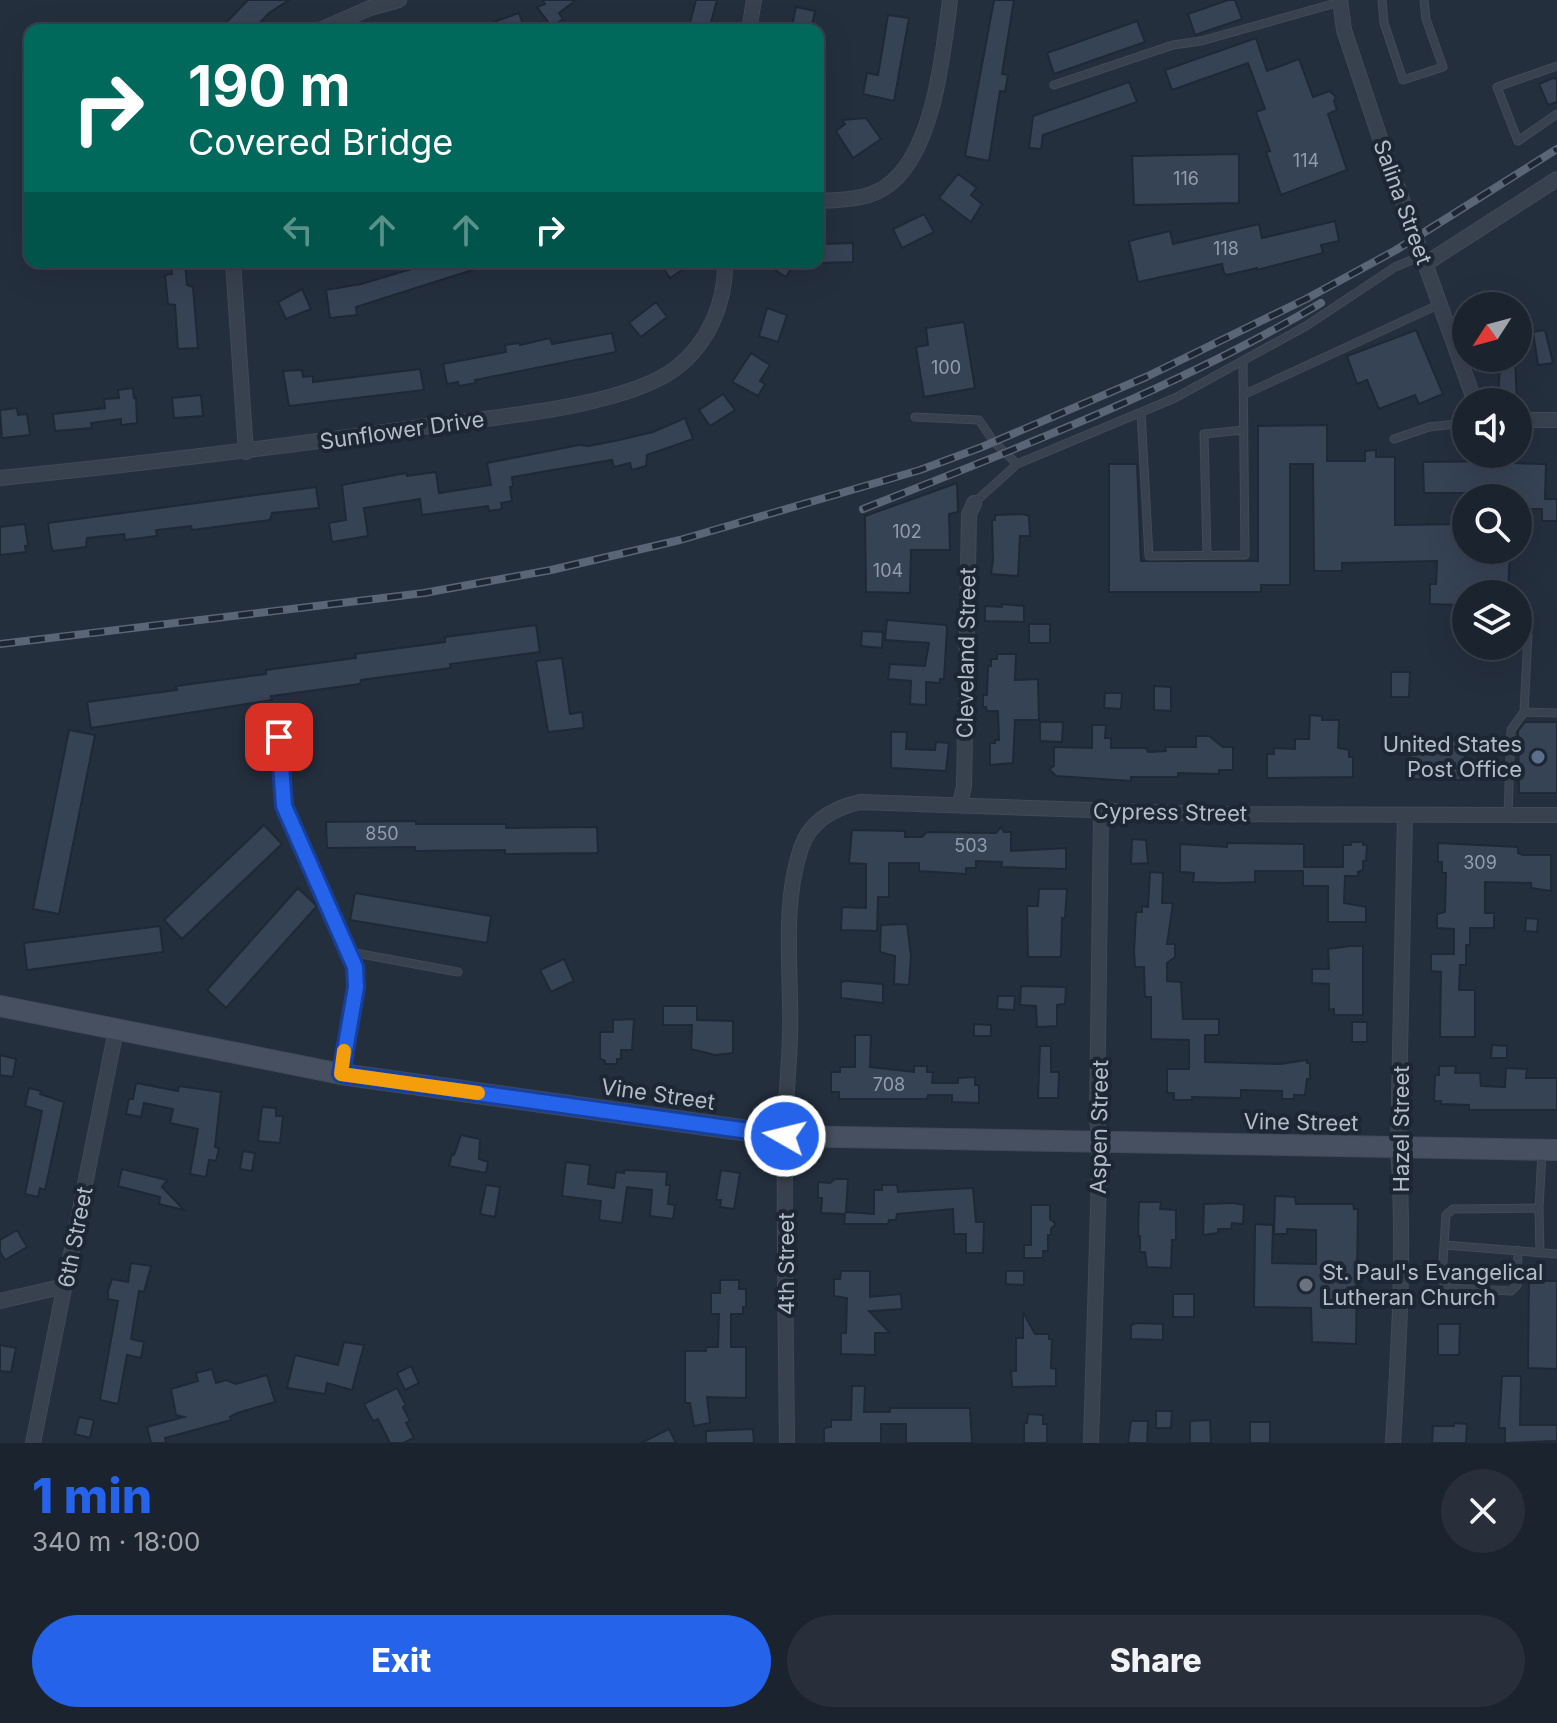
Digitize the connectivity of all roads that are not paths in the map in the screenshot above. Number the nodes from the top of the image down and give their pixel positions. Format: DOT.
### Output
graph roads {
  1 [pos="399,0"];
  2 [pos="754,0"];
  3 [pos="950,0"];
  4 [pos="1382,0"];
  5 [pos="1424,0"];
  6 [pos="1340,1"];
  7 [pos="334,24"];
  8 [pos="750,24"];
  9 [pos="1557,66"];
  10 [pos="1054,85"];
  11 [pos="1557,114"];
  12 [pos="1557,179"];
  13 [pos="824,200"];
  14 [pos="1424,260"];
  15 [pos="235,268"];
  16 [pos="726,268"];
  17 [pos="1440,304"];
  18 [pos="1243,361"];
  19 [pos="1470,388"];
  20 [pos="1243,395"];
  21 [pos="1141,412"];
  22 [pos="915,417"];
  23 [pos="1532,420"];
  24 [pos="1557,420"];
  25 [pos="1452,425"];
  26 [pos="1244,430"];
  27 [pos="1394,439"];
  28 [pos="246,452"];
  29 [pos="1017,464"];
  30 [pos="0,478"];
  31 [pos="974,503"];
  32 [pos="1207,555"];
  33 [pos="1527,660"];
  34 [pos="1524,712"];
  35 [pos="1557,713"];
  36 [pos="279,737"];
  37 [pos="960,804"];
  38 [pos="1101,811"];
  39 [pos="1405,815"];
  40 [pos="1508,815"];
  41 [pos="1557,815"];
  42 [pos="802,846"];
  43 [pos="350,952"];
  44 [pos="458,972"];
  45 [pos="0,1006"];
  46 [pos="116,1030"];
  47 [pos="341,1074"];
  48 [pos="785,1136"];
  49 [pos="1100,1143"];
  50 [pos="1398,1148"];
  51 [pos="1550,1150"];
  52 [pos="1539,1208"];
  53 [pos="1444,1245"];
  54 [pos="1518,1250"];
  55 [pos="1540,1253"];
  56 [pos="1557,1254"];
  57 [pos="65,1286"];
  58 [pos="0,1301"];
  59 [pos="33,1443"];
  60 [pos="787,1443"];
  61 [pos="1091,1443"];
  62 [pos="1393,1443"];
  1 -- 7 [label="street"];
  2 -- 8 [label="street"];
  3 -- 13 [label="street"];
  4 -- 5 [label="lane"];
  6 -- 10 [label="lane"];
  6 -- 14 [label="street, Salina Street"];
  9 -- 11 [label="lane"];
  12 -- 14 [label="street"];
  14 -- 17 [label="street, Salina Street"];
  14 -- 18 [label="lane"];
  15 -- 28 [label="street"];
  16 -- 28 [label="street, Sunflower Drive"];
  17 -- 19 [label="street, Salina Street"];
  17 -- 20 [label="lane"];
  18 -- 20 [label="lane"];
  18 -- 21 [label="lane"];
  20 -- 26 [label="lane"];
  21 -- 29 [label="lane"];
  21 -- 32 [label="lane"];
  22 -- 29 [label="lane"];
  23 -- 24 [label="street"];
  25 -- 27 [label="lane"];
  26 -- 32 [label="lane"];
  26 -- 32 [label="lane"];
  28 -- 30 [label="street, Sunflower Drive"];
  29 -- 31 [label="lane"];
  31 -- 37 [label="street, Cleveland Street"];
  33 -- 34 [label="lane"];
  34 -- 35 [label="lane"];
  34 -- 40 [label="lane"];
  36 -- 43 [label="street"];
  37 -- 38 [label="street, Cypress Street"];
  37 -- 42 [label="street, Cypress Street"];
  38 -- 39 [label="street, Cypress Street"];
  38 -- 49 [label="street, Aspen Street"];
  39 -- 40 [label="street, Cypress Street"];
  39 -- 50 [label="street, Hazel Street"];
  40 -- 41 [label="street, Cypress Street"];
  42 -- 48 [label="street, 4th Street"];
  43 -- 44 [label="lane"];
  43 -- 47 [label="street"];
  45 -- 46 [label="street, Vine Street"];
  46 -- 47 [label="street, Vine Street"];
  46 -- 57 [label="street, 6th Street"];
  47 -- 48 [label="street, Vine Street"];
  48 -- 49 [label="street, Vine Street"];
  48 -- 60 [label="street, 4th Street"];
  49 -- 50 [label="street, Vine Street"];
  49 -- 61 [label="street, Aspen Street"];
  50 -- 51 [label="street, Vine Street"];
  50 -- 62 [label="street, Hazel Street"];
  51 -- 52 [label="lane"];
  52 -- 53 [label="lane"];
  52 -- 55 [label="lane"];
  53 -- 54 [label="lane"];
  53 -- 54 [label="lane"];
  54 -- 55 [label="lane"];
  55 -- 56 [label="lane"];
  57 -- 58 [label="street"];
  57 -- 59 [label="street, 6th Street"];
}
